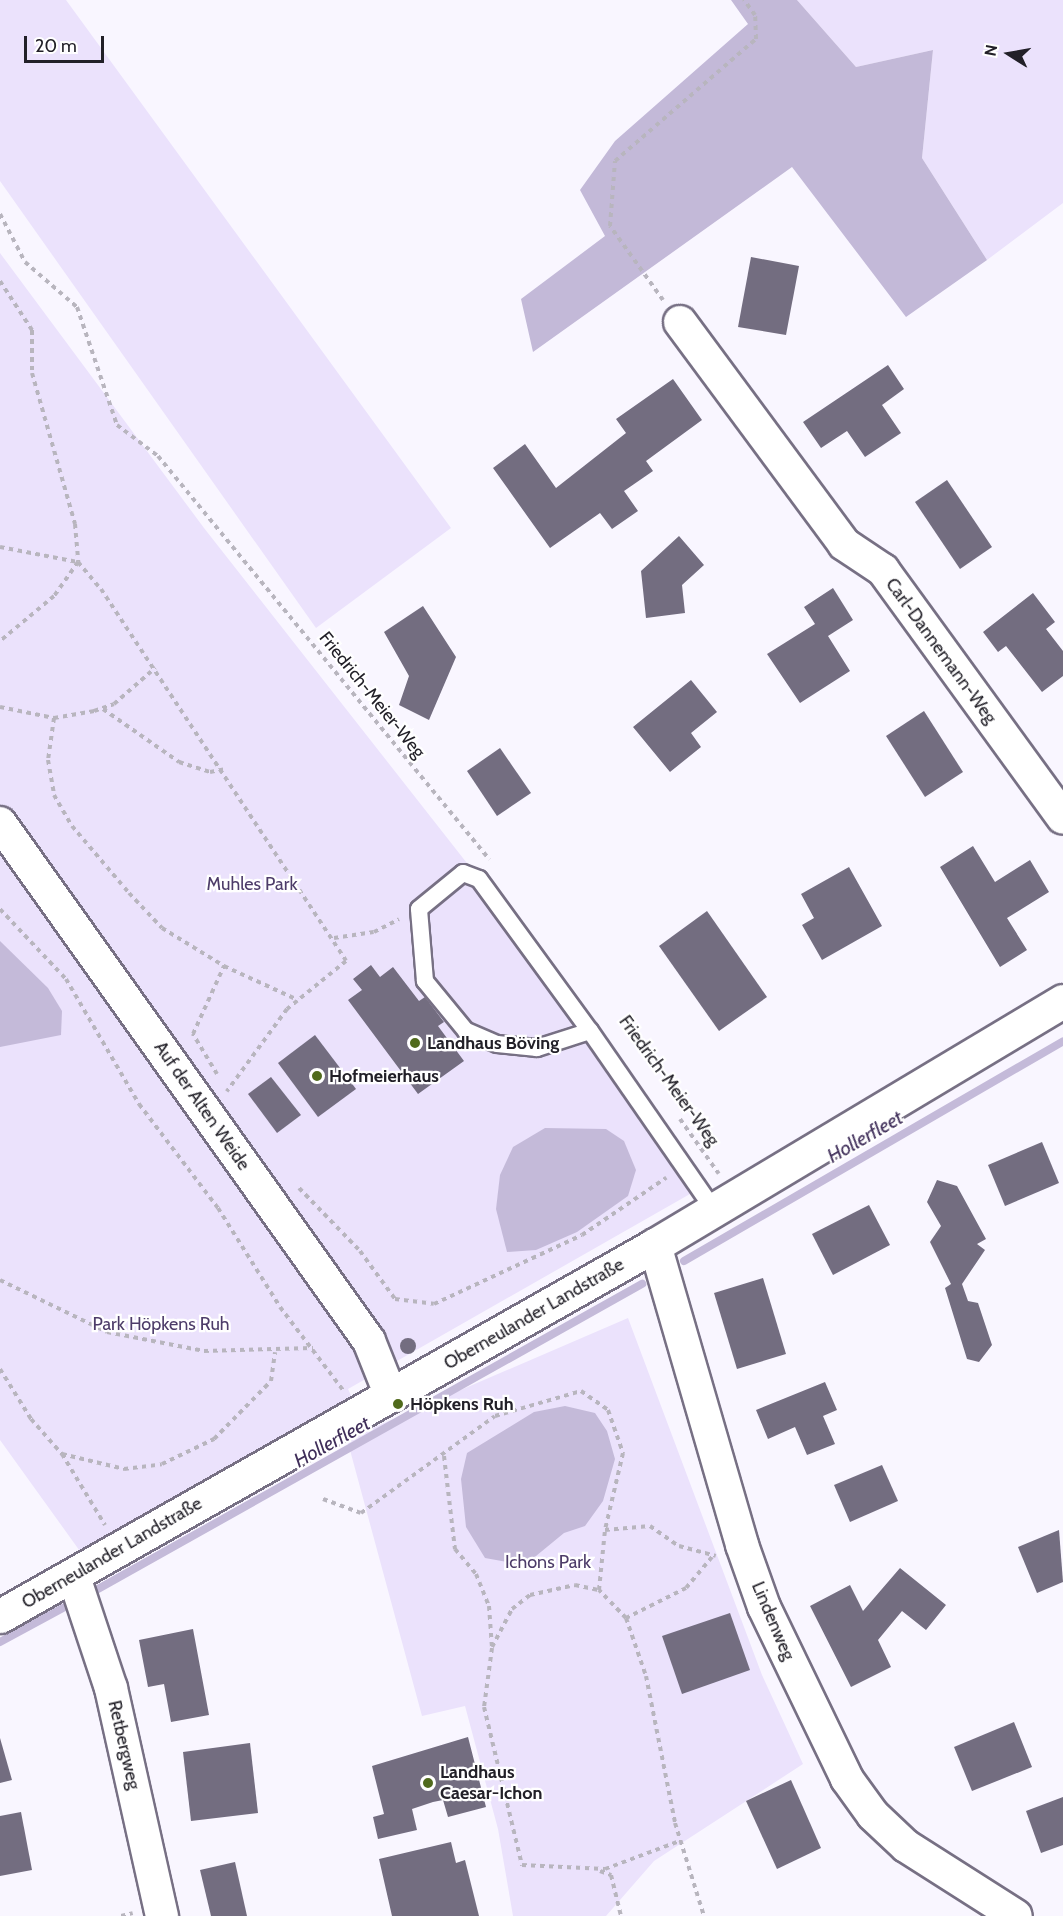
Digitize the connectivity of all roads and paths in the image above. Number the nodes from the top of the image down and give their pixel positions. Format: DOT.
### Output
graph roads {
  1 [pos="744,0"];
  2 [pos="0,214"];
  3 [pos="0,285"];
  4 [pos="680,322"];
  5 [pos="0,547"];
  6 [pos="78,562"];
  7 [pos="0,641"];
  8 [pos="154,668"];
  9 [pos="0,707"];
  10 [pos="102,708"];
  11 [pos="54,718"];
  12 [pos="225,769"];
  13 [pos="1063,818"];
  14 [pos="0,823"];
  15 [pos="492,863"];
  16 [pos="0,909"];
  17 [pos="419,909"];
  18 [pos="334,938"];
  19 [pos="225,966"];
  20 [pos="298,1000"];
  21 [pos="1063,1001"];
  22 [pos="590,1031"];
  23 [pos="227,1090"];
  24 [pos="234,1100"];
  25 [pos="677,1115"];
  26 [pos="684,1166"];
  27 [pos="297,1185"];
  28 [pos="724,1204"];
  29 [pos="655,1245"];
  30 [pos="0,1280"];
  31 [pos="313,1348"];
  32 [pos="275,1353"];
  33 [pos="0,1369"];
  34 [pos="391,1396"];
  35 [pos="356,1414"];
  36 [pos="62,1454"];
  37 [pos="444,1456"];
  38 [pos="323,1499"];
  39 [pos="605,1530"];
  40 [pos="742,1545"];
  41 [pos="121,1550"];
  42 [pos="712,1557"];
  43 [pos="74,1577"];
  44 [pos="599,1590"];
  45 [pos="0,1616"];
  46 [pos="626,1618"];
  47 [pos="492,1648"];
  48 [pos="680,1840"];
  49 [pos="597,1869"];
  50 [pos="162,1916"];
  51 [pos="621,1916"];
  52 [pos="704,1916"];
  53 [pos="1016,1916"];
  1 -- 4 [label="path"];
  2 -- 15 [label="path, Friedrich-Meier-Weg"];
  3 -- 6 [label="path"];
  4 -- 13 [label="street, Carl-Dannemann-Weg"];
  5 -- 6 [label="path"];
  6 -- 7 [label="path"];
  6 -- 8 [label="path"];
  8 -- 10 [label="path"];
  8 -- 12 [label="path"];
  9 -- 11 [label="path"];
  10 -- 11 [label="path"];
  10 -- 12 [label="path"];
  11 -- 19 [label="path"];
  12 -- 18 [label="path"];
  14 -- 34 [label="street, Auf der Alten Weide"];
  16 -- 31 [label="path"];
  17 -- 18 [label="path"];
  17 -- 22 [label="lane"];
  17 -- 22 [label="lane"];
  18 -- 20 [label="path"];
  19 -- 20 [label="path"];
  19 -- 23 [label="path"];
  20 -- 23 [label="path"];
  21 -- 28 [label="street, Oberneulander Landstraße"];
  22 -- 26 [label="lane"];
  23 -- 24 [label="path"];
  25 -- 28 [label="path, Friedrich-Meier-Weg"];
  26 -- 27 [label="path"];
  26 -- 28 [label="lane"];
  28 -- 29 [label="street, Oberneulander Landstraße"];
  29 -- 34 [label="street, Oberneulander Landstraße"];
  29 -- 40 [label="street, Lindenweg"];
  30 -- 32 [label="path"];
  31 -- 32 [label="path"];
  31 -- 35 [label="path"];
  32 -- 36 [label="path"];
  33 -- 36 [label="path"];
  34 -- 35 [label="street, Oberneulander Landstraße"];
  35 -- 41 [label="street, Oberneulander Landstraße"];
  36 -- 41 [label="path"];
  37 -- 38 [label="path"];
  37 -- 39 [label="path"];
  37 -- 47 [label="path"];
  39 -- 42 [label="path"];
  39 -- 44 [label="path"];
  40 -- 42 [label="path"];
  40 -- 53 [label="street, Lindenweg"];
  41 -- 43 [label="street, Oberneulander Landstraße"];
  42 -- 46 [label="path"];
  43 -- 45 [label="street, Oberneulander Landstraße"];
  43 -- 50 [label="street, Retbergweg"];
  44 -- 46 [label="path"];
  44 -- 47 [label="path"];
  46 -- 48 [label="path"];
  47 -- 49 [label="path"];
  48 -- 49 [label="path"];
  48 -- 52 [label="path"];
  49 -- 51 [label="path"];
}
